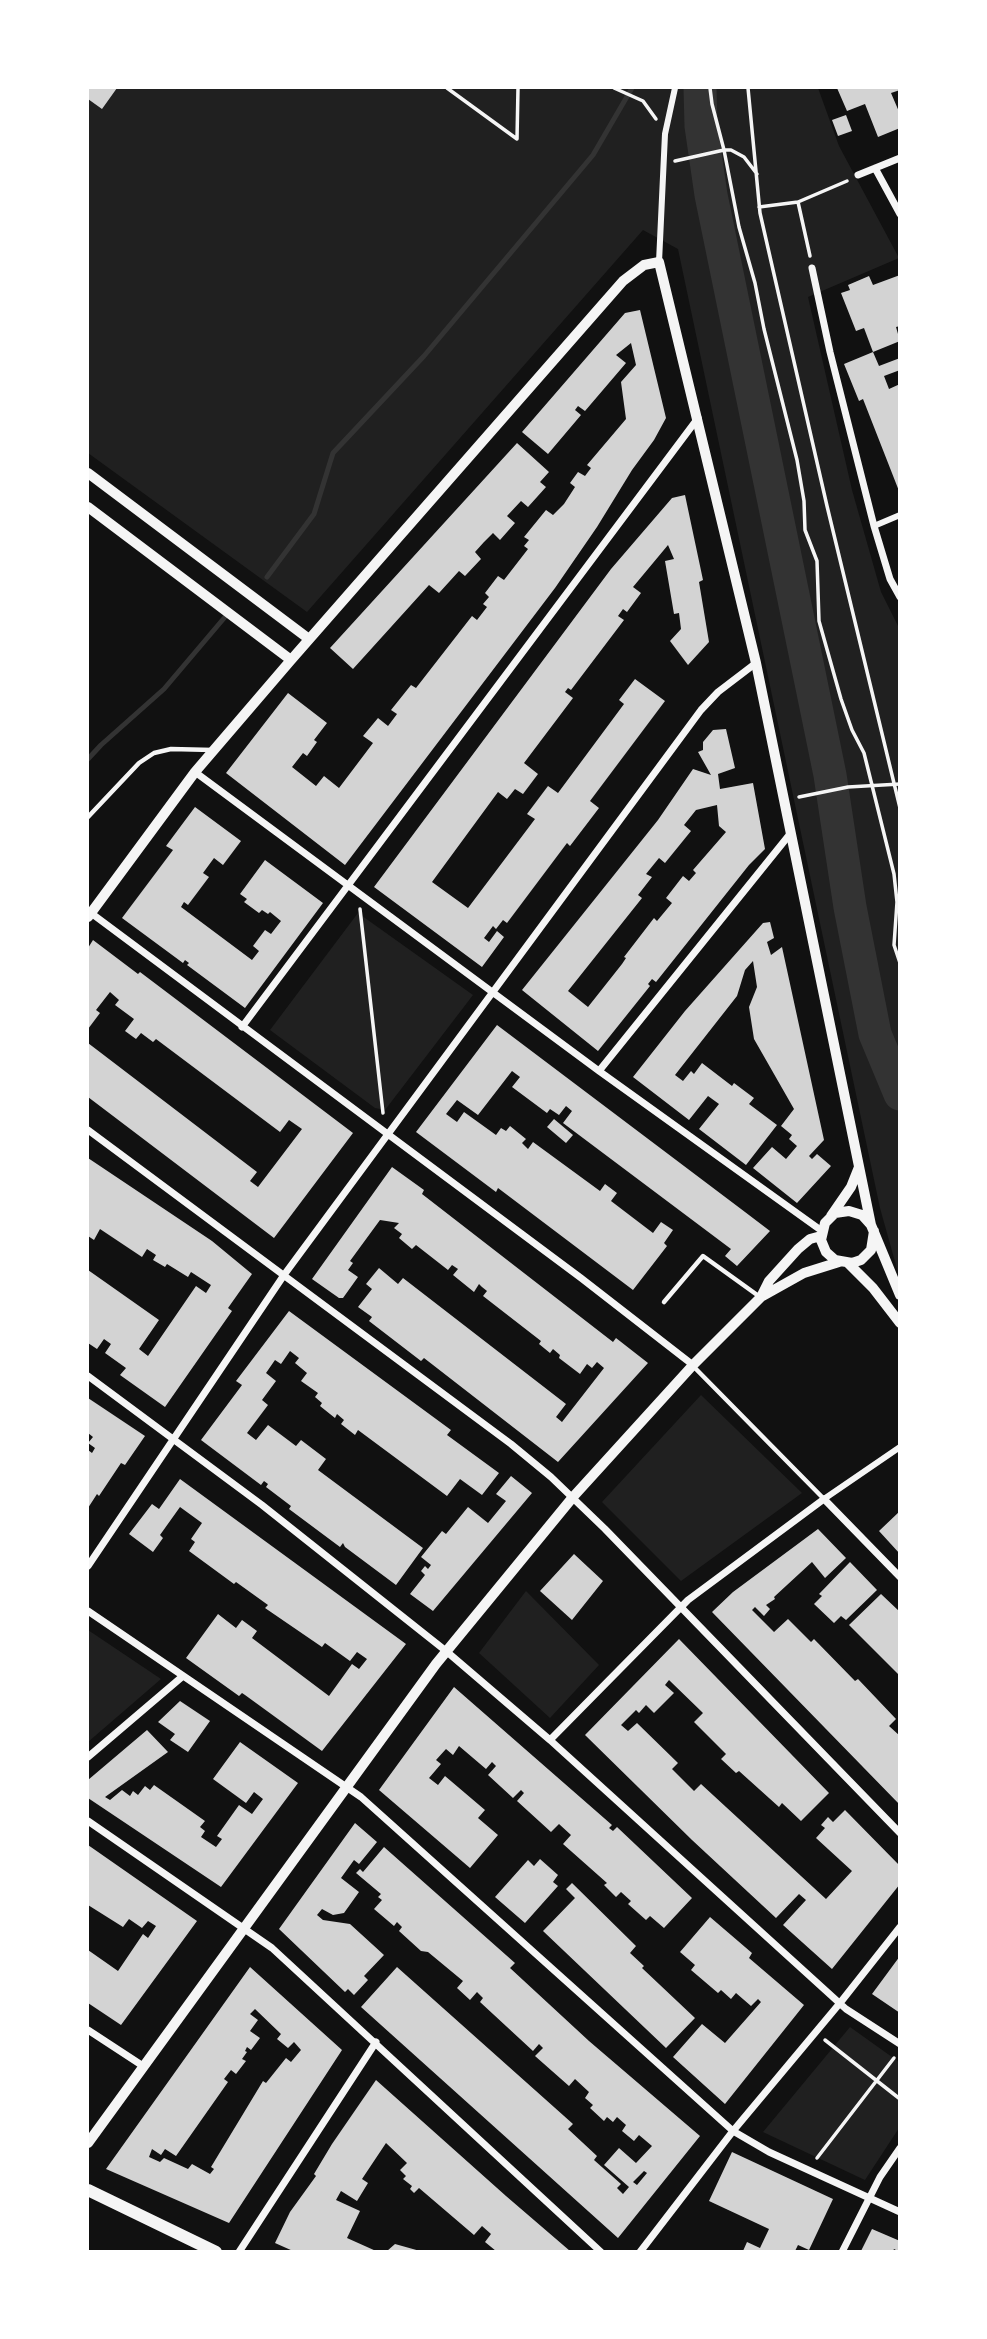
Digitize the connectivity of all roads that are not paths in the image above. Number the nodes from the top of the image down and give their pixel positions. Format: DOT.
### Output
graph roads {
  1 [pos="675,88"];
  2 [pos="900,158"];
  3 [pos="875,168"];
  4 [pos="858,176"];
  5 [pos="900,214"];
  6 [pos="660,262"];
  7 [pos="812,268"];
  8 [pos="698,417"];
  9 [pos="88,473"];
  10 [pos="88,507"];
  11 [pos="900,515"];
  12 [pos="874,526"];
  13 [pos="900,597"];
  14 [pos="309,639"];
  15 [pos="291,660"];
  16 [pos="756,663"];
  17 [pos="214,750"];
  18 [pos="195,772"];
  19 [pos="88,817"];
  20 [pos="790,834"];
  21 [pos="346,884"];
  22 [pos="89,915"];
  23 [pos="494,993"];
  24 [pos="242,1027"];
  25 [pos="599,1071"];
  26 [pos="88,1129"];
  27 [pos="389,1136"];
  28 [pos="859,1167"];
  29 [pos="828,1219"];
  30 [pos="872,1228"];
  31 [pos="821,1233"];
  32 [pos="843,1263"];
  33 [pos="284,1276"];
  34 [pos="900,1295"];
  35 [pos="761,1297"];
  36 [pos="664,1302"];
  37 [pos="900,1323"];
  38 [pos="693,1365"];
  39 [pos="88,1376"];
  40 [pos="174,1440"];
  41 [pos="900,1447"];
  42 [pos="573,1497"];
  43 [pos="824,1499"];
  44 [pos="88,1566"];
  45 [pos="900,1577"];
  46 [pos="680,1607"];
  47 [pos="88,1611"];
  48 [pos="446,1651"];
  49 [pos="183,1676"];
  50 [pos="550,1740"];
  51 [pos="88,1756"];
  52 [pos="346,1786"];
  53 [pos="88,1821"];
  54 [pos="900,1833"];
  55 [pos="900,1927"];
  56 [pos="244,1928"];
  57 [pos="840,2003"];
  58 [pos="88,2029"];
  59 [pos="376,2042"];
  60 [pos="900,2044"];
  61 [pos="143,2066"];
  62 [pos="733,2131"];
  63 [pos="88,2143"];
  64 [pos="900,2148"];
  65 [pos="88,2190"];
  66 [pos="869,2198"];
  67 [pos="900,2212"];
  68 [pos="216,2252"];
  69 [pos="239,2252"];
  70 [pos="601,2252"];
  71 [pos="640,2252"];
  72 [pos="842,2252"];
  1 -- 6 [label="street"];
  2 -- 3 [label="street"];
  3 -- 4 [label="street"];
  3 -- 5 [label="street"];
  6 -- 8 [label="street"];
  6 -- 14 [label="street"];
  7 -- 12 [label="street"];
  8 -- 16 [label="street"];
  8 -- 21 [label="street"];
  9 -- 14 [label="street"];
  10 -- 15 [label="street"];
  11 -- 12 [label="street"];
  12 -- 13 [label="street"];
  14 -- 15 [label="street"];
  15 -- 17 [label="street"];
  16 -- 20 [label="street"];
  16 -- 23 [label="street"];
  17 -- 18 [label="street"];
  17 -- 19 [label="lane"];
  18 -- 21 [label="street"];
  18 -- 22 [label="street"];
  20 -- 25 [label="street"];
  20 -- 28 [label="street"];
  21 -- 23 [label="street"];
  21 -- 24 [label="street"];
  22 -- 24 [label="street"];
  23 -- 25 [label="street"];
  23 -- 27 [label="street"];
  24 -- 27 [label="street"];
  25 -- 31 [label="street"];
  26 -- 33 [label="street"];
  27 -- 33 [label="street"];
  27 -- 38 [label="street"];
  28 -- 29 [label="street"];
  28 -- 30 [label="street"];
  29 -- 30 [label="street"];
  29 -- 31 [label="street"];
  30 -- 32 [label="street"];
  30 -- 34 [label="street"];
  31 -- 32 [label="street"];
  31 -- 35 [label="street"];
  32 -- 35 [label="street"];
  32 -- 37 [label="street"];
  33 -- 40 [label="street"];
  33 -- 42 [label="street"];
  35 -- 36 [label="lane"];
  35 -- 38 [label="street"];
  38 -- 42 [label="street"];
  38 -- 43 [label="lane"];
  39 -- 40 [label="street"];
  40 -- 44 [label="street"];
  40 -- 48 [label="street"];
  41 -- 43 [label="street"];
  42 -- 46 [label="street"];
  42 -- 48 [label="street"];
  43 -- 45 [label="street"];
  43 -- 46 [label="street"];
  46 -- 50 [label="street"];
  46 -- 54 [label="street"];
  47 -- 49 [label="street"];
  48 -- 50 [label="street"];
  48 -- 52 [label="street"];
  49 -- 51 [label="street"];
  49 -- 52 [label="street"];
  50 -- 57 [label="street"];
  52 -- 56 [label="street"];
  52 -- 62 [label="street"];
  53 -- 56 [label="street"];
  55 -- 57 [label="street"];
  56 -- 59 [label="street"];
  56 -- 61 [label="street"];
  57 -- 60 [label="street"];
  57 -- 62 [label="street"];
  58 -- 61 [label="street"];
  59 -- 69 [label="street"];
  59 -- 70 [label="street"];
  61 -- 63 [label="street"];
  62 -- 66 [label="street"];
  62 -- 71 [label="street"];
  64 -- 66 [label="street"];
  65 -- 68 [label="main road"];
  66 -- 67 [label="street"];
  66 -- 72 [label="street"];
}
